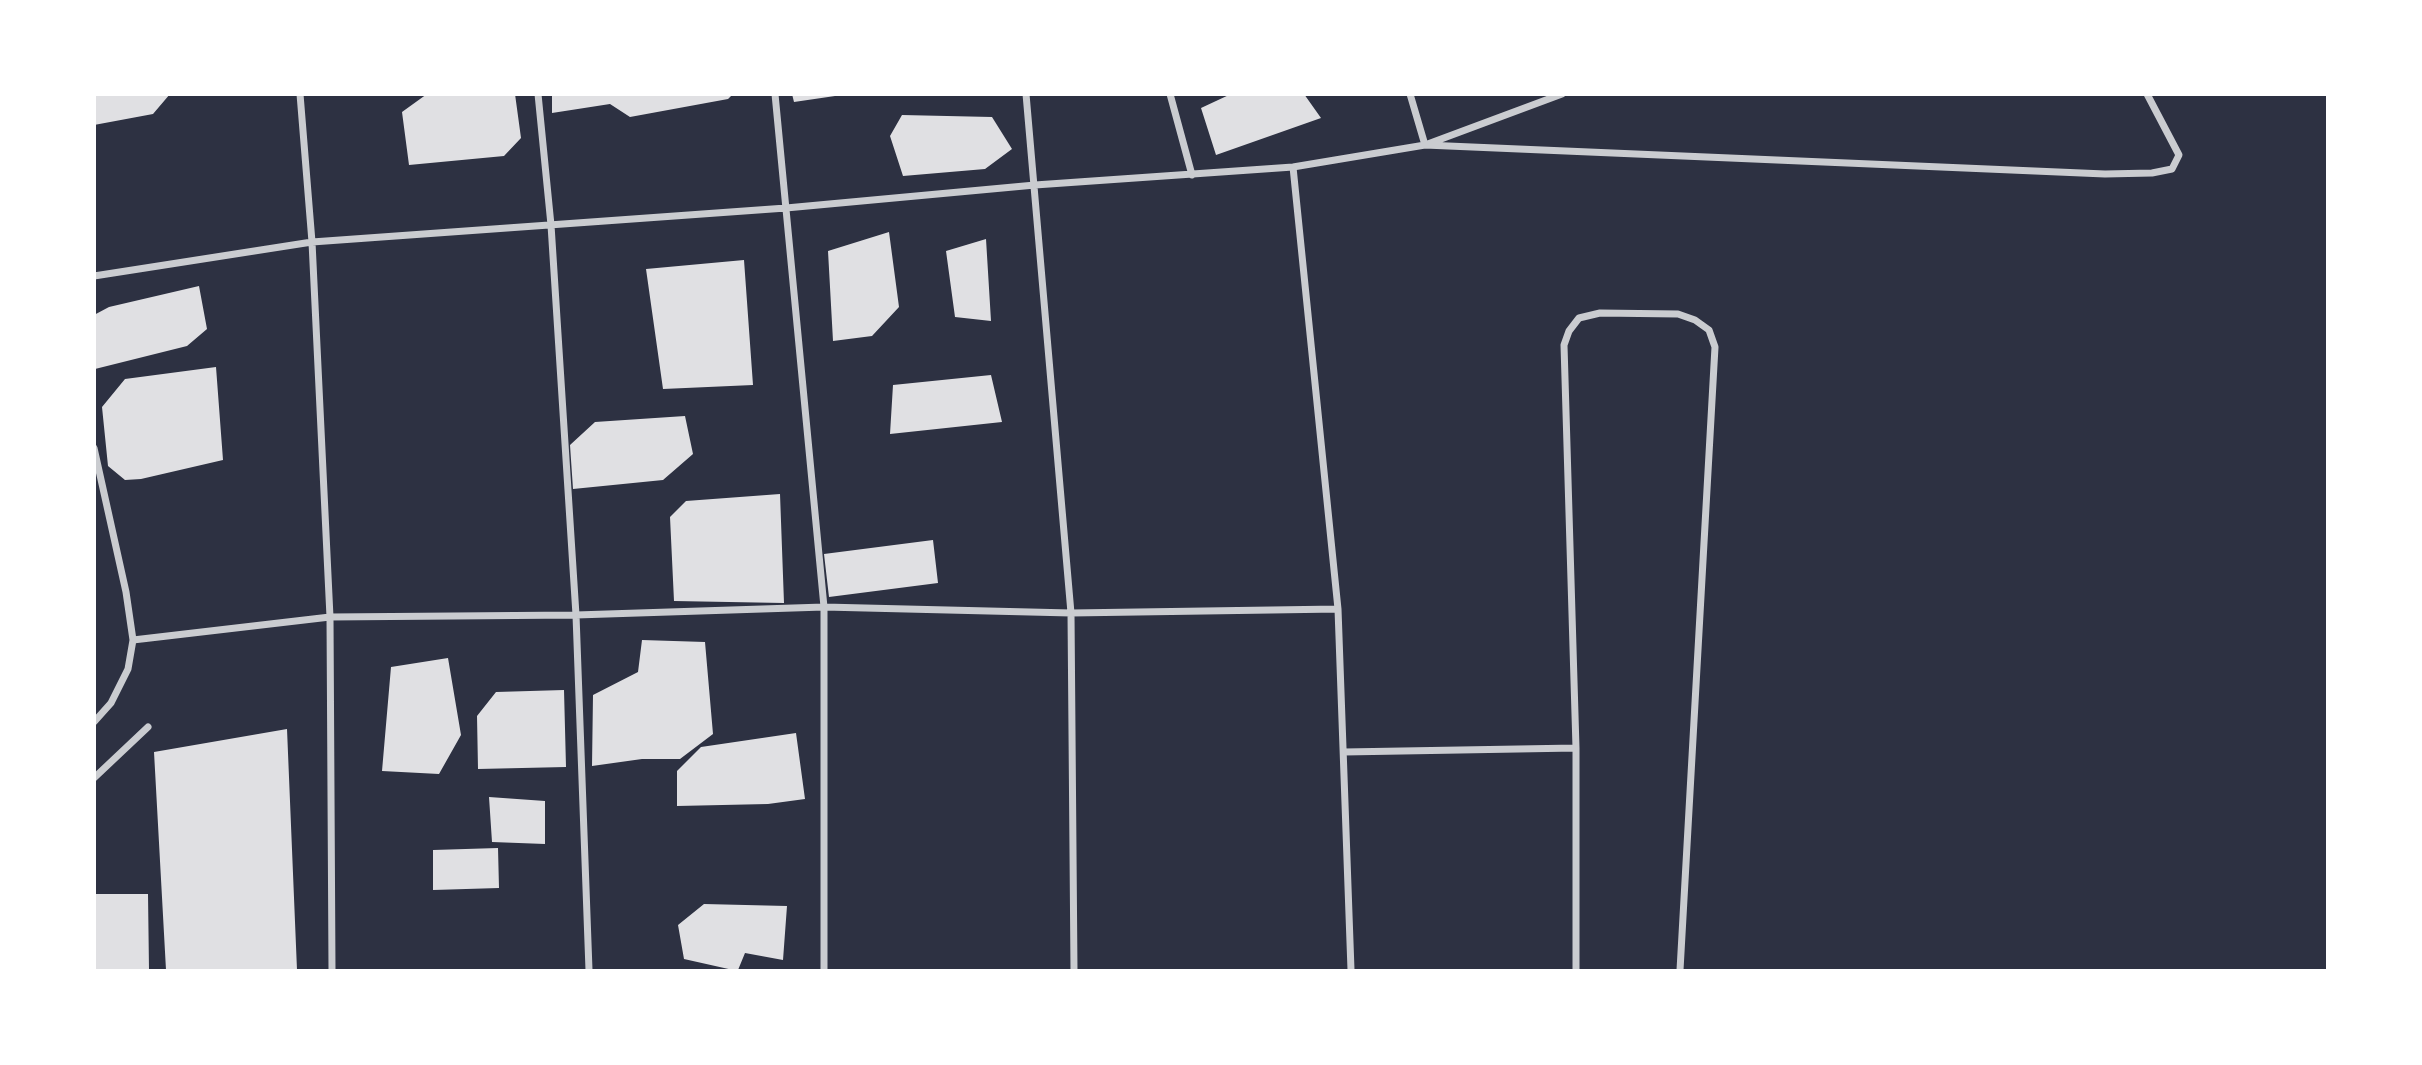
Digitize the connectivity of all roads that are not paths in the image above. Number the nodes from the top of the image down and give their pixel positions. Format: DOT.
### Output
graph roads {
  1 [pos="300,94"];
  2 [pos="537,94"];
  3 [pos="775,94"];
  4 [pos="1026,94"];
  5 [pos="1170,94"];
  6 [pos="1410,94"];
  7 [pos="1562,94"];
  8 [pos="2147,94"];
  9 [pos="1425,145"];
  10 [pos="1293,167"];
  11 [pos="1192,175"];
  12 [pos="1035,185"];
  13 [pos="786,208"];
  14 [pos="551,225"];
  15 [pos="312,242"];
  16 [pos="94,276"];
  17 [pos="94,448"];
  18 [pos="824,607"];
  19 [pos="1338,609"];
  20 [pos="1071,613"];
  21 [pos="576,615"];
  22 [pos="330,617"];
  23 [pos="133,640"];
  24 [pos="94,722"];
  25 [pos="148,727"];
  26 [pos="1576,748"];
  27 [pos="1345,752"];
  28 [pos="94,778"];
  29 [pos="332,971"];
  30 [pos="589,971"];
  31 [pos="824,971"];
  32 [pos="1074,971"];
  33 [pos="1351,971"];
  34 [pos="1576,971"];
  35 [pos="1680,971"];
  1 -- 15 [label="street"];
  2 -- 14 [label="street"];
  3 -- 13 [label="street"];
  4 -- 12 [label="street"];
  5 -- 11 [label="street"];
  6 -- 9 [label="street"];
  7 -- 9 [label="street"];
  8 -- 9 [label="street"];
  9 -- 10 [label="street"];
  10 -- 11 [label="street"];
  10 -- 19 [label="street"];
  11 -- 12 [label="street"];
  12 -- 13 [label="street"];
  12 -- 20 [label="street"];
  13 -- 14 [label="street"];
  13 -- 18 [label="street"];
  14 -- 15 [label="street"];
  14 -- 21 [label="street"];
  15 -- 16 [label="street"];
  15 -- 22 [label="street"];
  17 -- 23 [label="street"];
  18 -- 20 [label="street"];
  18 -- 21 [label="street"];
  18 -- 31 [label="street"];
  19 -- 20 [label="street"];
  19 -- 27 [label="street"];
  20 -- 32 [label="street"];
  21 -- 22 [label="street"];
  21 -- 30 [label="street"];
  22 -- 23 [label="street"];
  22 -- 29 [label="street"];
  23 -- 24 [label="street"];
  25 -- 28 [label="street"];
  26 -- 27 [label="street"];
  26 -- 34 [label="street"];
  26 -- 35 [label="street"];
  27 -- 33 [label="street"];
}
